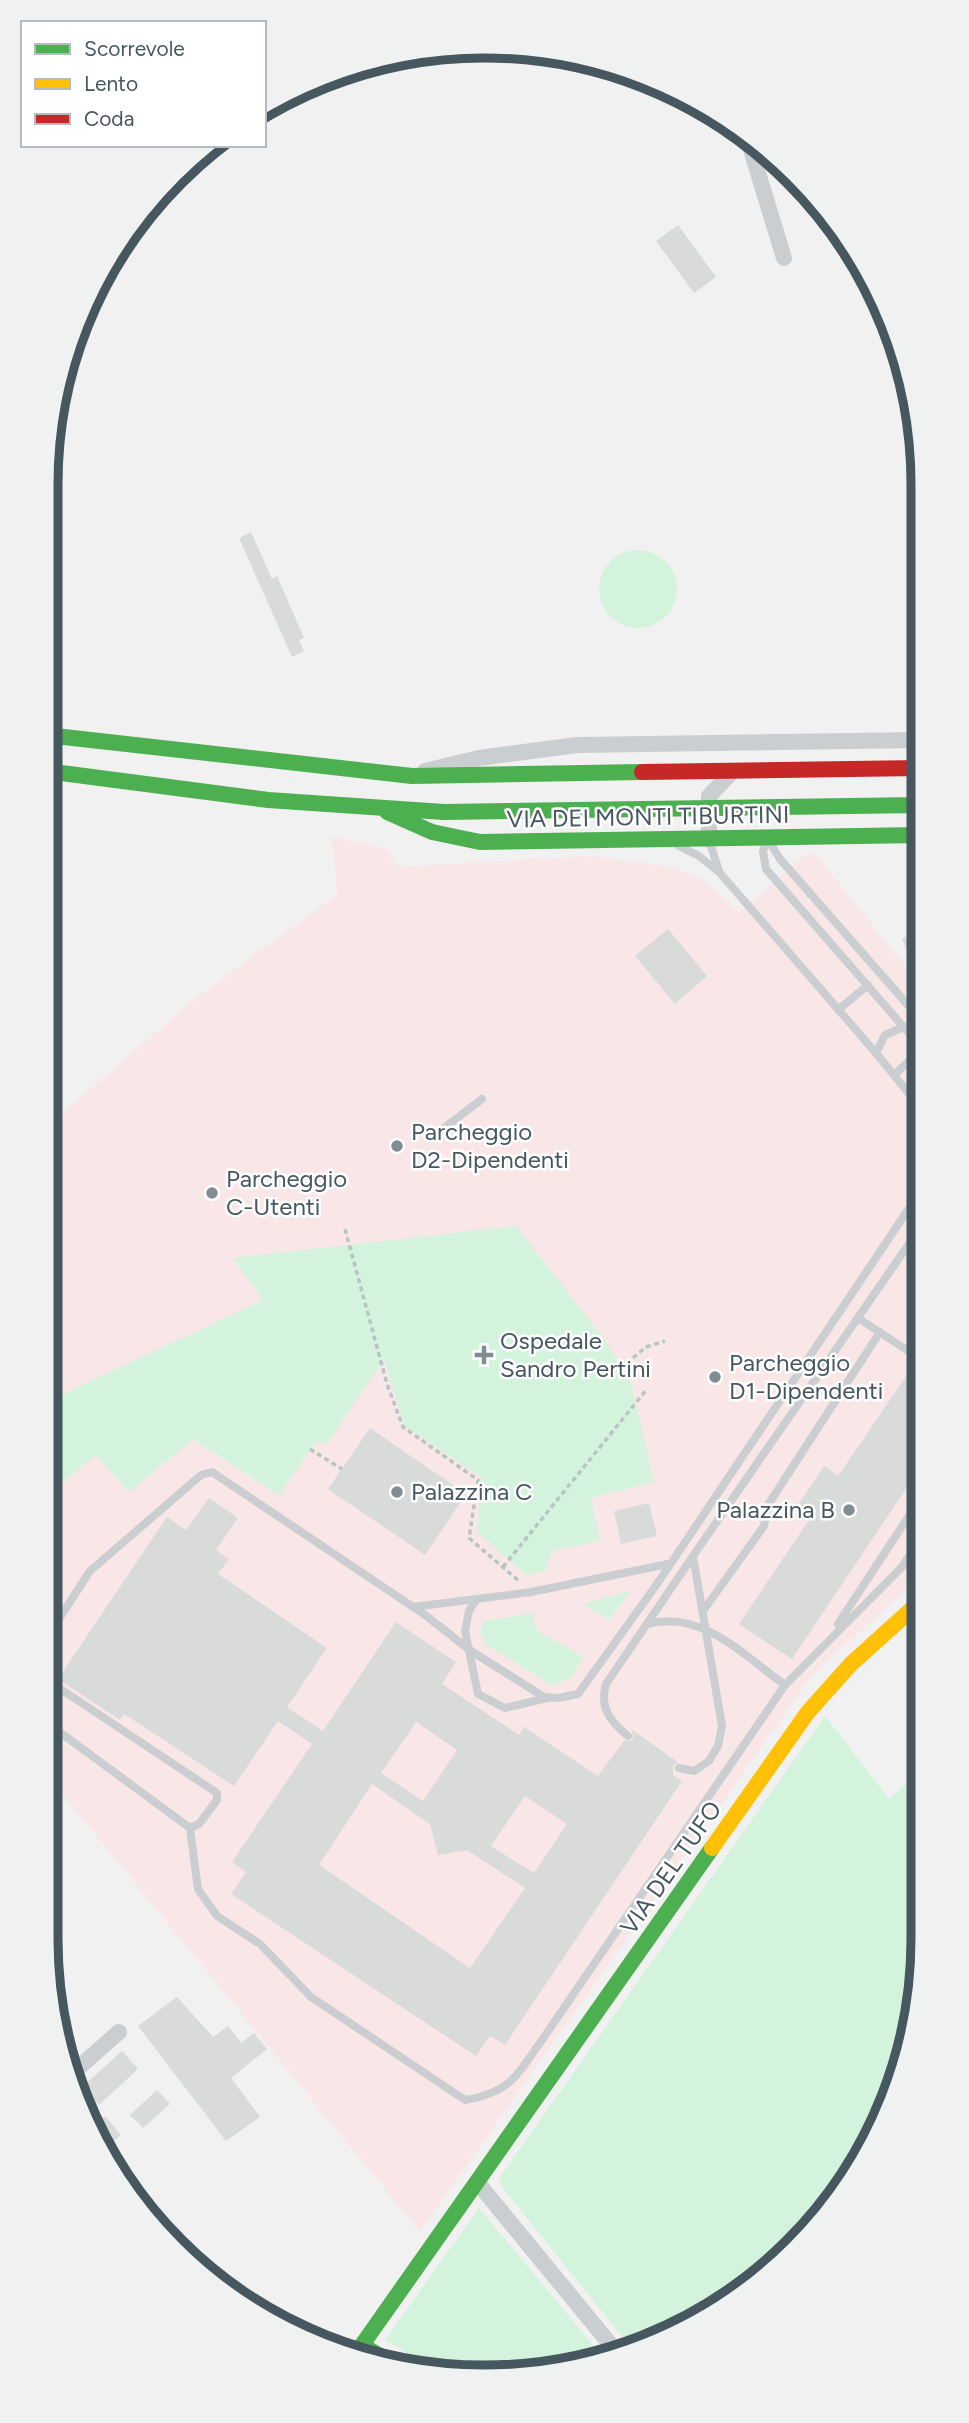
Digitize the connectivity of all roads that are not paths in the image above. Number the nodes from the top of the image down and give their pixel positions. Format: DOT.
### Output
graph roads {
  1 [pos="752,152"];
  2 [pos="784,258"];
  3 [pos="58,736"];
  4 [pos="911,740"];
  5 [pos="911,768"];
  6 [pos="732,772"];
  7 [pos="58,773"];
  8 [pos="412,776"];
  9 [pos="911,805"];
  10 [pos="382,809"];
  11 [pos="708,810"];
  12 [pos="911,835"];
  13 [pos="769,838"];
  14 [pos="709,840"];
  15 [pos="666,841"];
  16 [pos="720,873"];
  17 [pos="868,985"];
  18 [pos="911,1009"];
  19 [pos="838,1010"];
  20 [pos="904,1027"];
  21 [pos="911,1035"];
  22 [pos="876,1053"];
  23 [pos="911,1058"];
  24 [pos="894,1075"];
  25 [pos="911,1097"];
  26 [pos="482,1099"];
  27 [pos="432,1138"];
  28 [pos="911,1201"];
  29 [pos="911,1205"];
  30 [pos="909,1208"];
  31 [pos="911,1241"];
  32 [pos="858,1318"];
  33 [pos="880,1332"];
  34 [pos="911,1353"];
  35 [pos="911,1513"];
  36 [pos="911,1553"];
  37 [pos="693,1556"];
  38 [pos="668,1564"];
  39 [pos="476,1600"];
  40 [pos="413,1607"];
  41 [pos="911,1610"];
  42 [pos="703,1611"];
  43 [pos="58,1620"];
  44 [pos="648,1624"];
  45 [pos="708,1629"];
  46 [pos="829,1638"];
  47 [pos="471,1651"];
  48 [pos="785,1685"];
  49 [pos="58,1688"];
  50 [pos="550,1698"];
  51 [pos="58,1731"];
  52 [pos="628,1736"];
  53 [pos="678,1768"];
  54 [pos="190,1828"];
  55 [pos="119,2032"];
  56 [pos="78,2068"];
  57 [pos="477,2182"];
  58 [pos="612,2346"];
  59 [pos="361,2347"];
  1 -- 2 [label="street"];
  3 -- 8 [label="main road, VIA DEI MONTI TIBURTINI"];
  4 -- 8 [label="street, VIA DEI MONTI TIBURTINI"];
  5 -- 6 [label="main road, VIA DEI MONTI TIBURTINI"];
  6 -- 8 [label="main road, VIA DEI MONTI TIBURTINI"];
  6 -- 11 [label="street"];
  7 -- 10 [label="main road, VIA DEI MONTI TIBURTINI"];
  9 -- 11 [label="main road, VIA DEI MONTI TIBURTINI"];
  10 -- 11 [label="main road, VIA DEI MONTI TIBURTINI"];
  10 -- 15 [label="main road, VIA DEI MONTI TIBURTINI"];
  11 -- 14 [label="street"];
  12 -- 13 [label="main road, VIA DEI MONTI TIBURTINI"];
  13 -- 14 [label="main road, VIA DEI MONTI TIBURTINI"];
  13 -- 17 [label="lane"];
  13 -- 18 [label="lane"];
  14 -- 15 [label="main road, VIA DEI MONTI TIBURTINI"];
  14 -- 16 [label="lane"];
  15 -- 16 [label="lane"];
  16 -- 19 [label="lane"];
  17 -- 19 [label="lane"];
  17 -- 20 [label="lane"];
  19 -- 22 [label="lane"];
  20 -- 21 [label="lane"];
  20 -- 22 [label="lane"];
  22 -- 24 [label="lane"];
  23 -- 24 [label="lane"];
  24 -- 25 [label="lane"];
  26 -- 27 [label="lane"];
  28 -- 30 [label="lane"];
  29 -- 30 [label="lane"];
  30 -- 38 [label="lane"];
  31 -- 32 [label="lane"];
  32 -- 33 [label="lane"];
  32 -- 37 [label="lane"];
  33 -- 34 [label="lane"];
  33 -- 42 [label="lane"];
  35 -- 46 [label="lane"];
  36 -- 46 [label="lane"];
  37 -- 42 [label="lane"];
  37 -- 44 [label="lane"];
  38 -- 39 [label="lane"];
  38 -- 50 [label="lane"];
  39 -- 40 [label="lane"];
  39 -- 47 [label="lane"];
  40 -- 43 [label="lane"];
  40 -- 47 [label="lane"];
  41 -- 57 [label="main road, VIA DEL TUFO"];
  42 -- 45 [label="lane"];
  44 -- 45 [label="lane"];
  44 -- 52 [label="lane"];
  45 -- 48 [label="lane"];
  45 -- 53 [label="lane"];
  46 -- 48 [label="lane"];
  47 -- 50 [label="lane"];
  47 -- 50 [label="lane"];
  48 -- 54 [label="lane"];
  49 -- 54 [label="lane"];
  51 -- 54 [label="lane"];
  55 -- 56 [label="street"];
  57 -- 58 [label="street"];
  57 -- 59 [label="main road, VIA DEL TUFO"];
}
